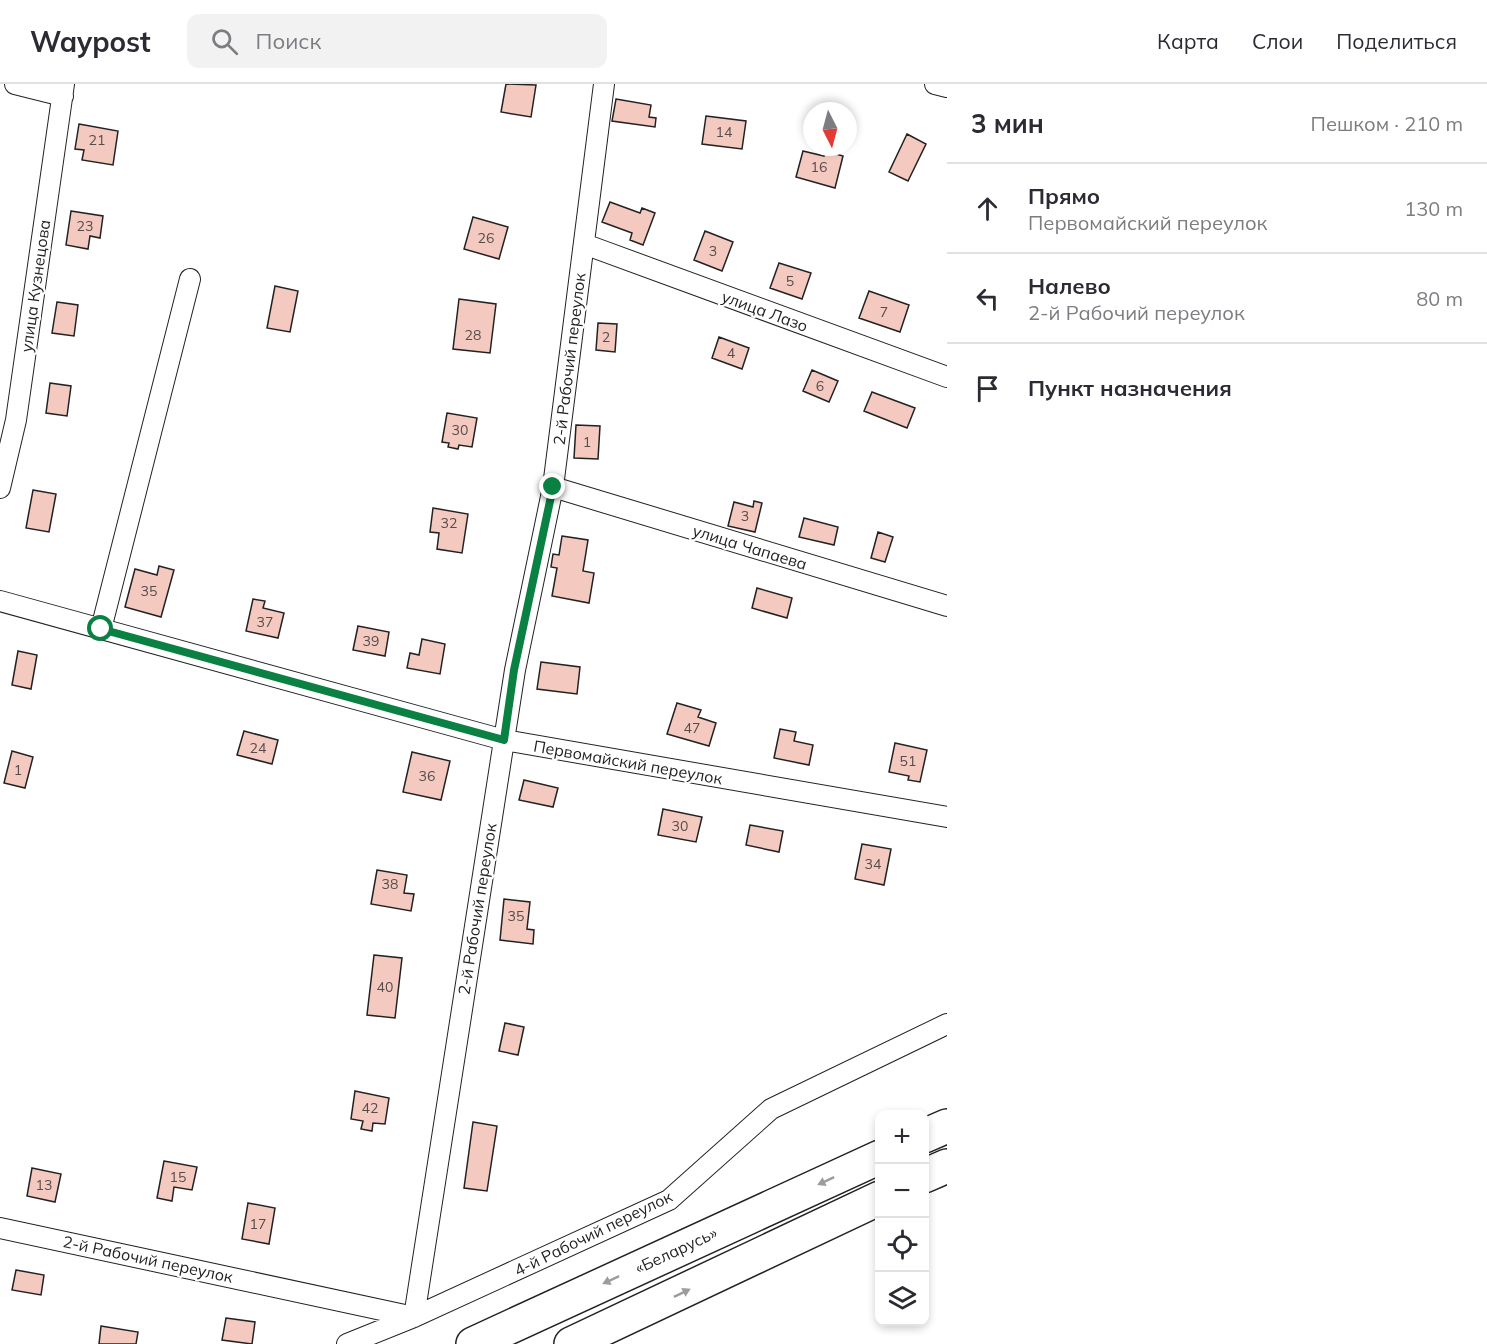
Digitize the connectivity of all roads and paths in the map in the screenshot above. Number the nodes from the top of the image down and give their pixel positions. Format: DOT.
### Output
graph roads {
  1 [pos="15,84"];
  2 [pos="604,84"];
  3 [pos="935,84"];
  4 [pos="947,87"];
  5 [pos="64,90"];
  6 [pos="584,244"];
  7 [pos="190,279"];
  8 [pos="947,377"];
  9 [pos="8,419"];
  10 [pos="553,487"];
  11 [pos="0,488"];
  12 [pos="0,601"];
  13 [pos="947,606"];
  14 [pos="101,629"];
  15 [pos="504,740"];
  16 [pos="947,818"];
  17 [pos="947,1024"];
  18 [pos="947,1126"];
  19 [pos="929,1134"];
  20 [pos="875,1159"];
  21 [pos="947,1166"];
  22 [pos="929,1174"];
  23 [pos="875,1200"];
  24 [pos="0,1228"];
  25 [pos="414,1317"];
  26 [pos="347,1344"];
  27 [pos="473,1344"];
  28 [pos="571,1344"];
  1 -- 5 [label="street"];
  2 -- 6 [label="street, 2-й Рабочий переулок"];
  3 -- 4 [label="street"];
  5 -- 9 [label="street, улица Кузнецова"];
  6 -- 8 [label="street, улица Лазо"];
  6 -- 10 [label="street, 2-й Рабочий переулок"];
  7 -- 14 [label="street"];
  9 -- 11 [label="street, улица Кузнецова"];
  10 -- 13 [label="street, улица Чапаева"];
  10 -- 15 [label="street, 2-й Рабочий переулок"];
  12 -- 14 [label="street, Первомайский переулок"];
  14 -- 15 [label="street, Первомайский переулок"];
  15 -- 16 [label="street, Первомайский переулок"];
  15 -- 25 [label="street, 2-й Рабочий переулок"];
  17 -- 25 [label="street, 4-й Рабочий переулок"];
  18 -- 19 [label="highway"];
  20 -- 27 [label="highway, «Беларусь», one-way"];
  21 -- 22 [label="highway"];
  28 -- 23 [label="highway, one-way"];
  24 -- 25 [label="street, 2-й Рабочий переулок"];
  25 -- 26 [label="street, 4-й Рабочий переулок"];
}
